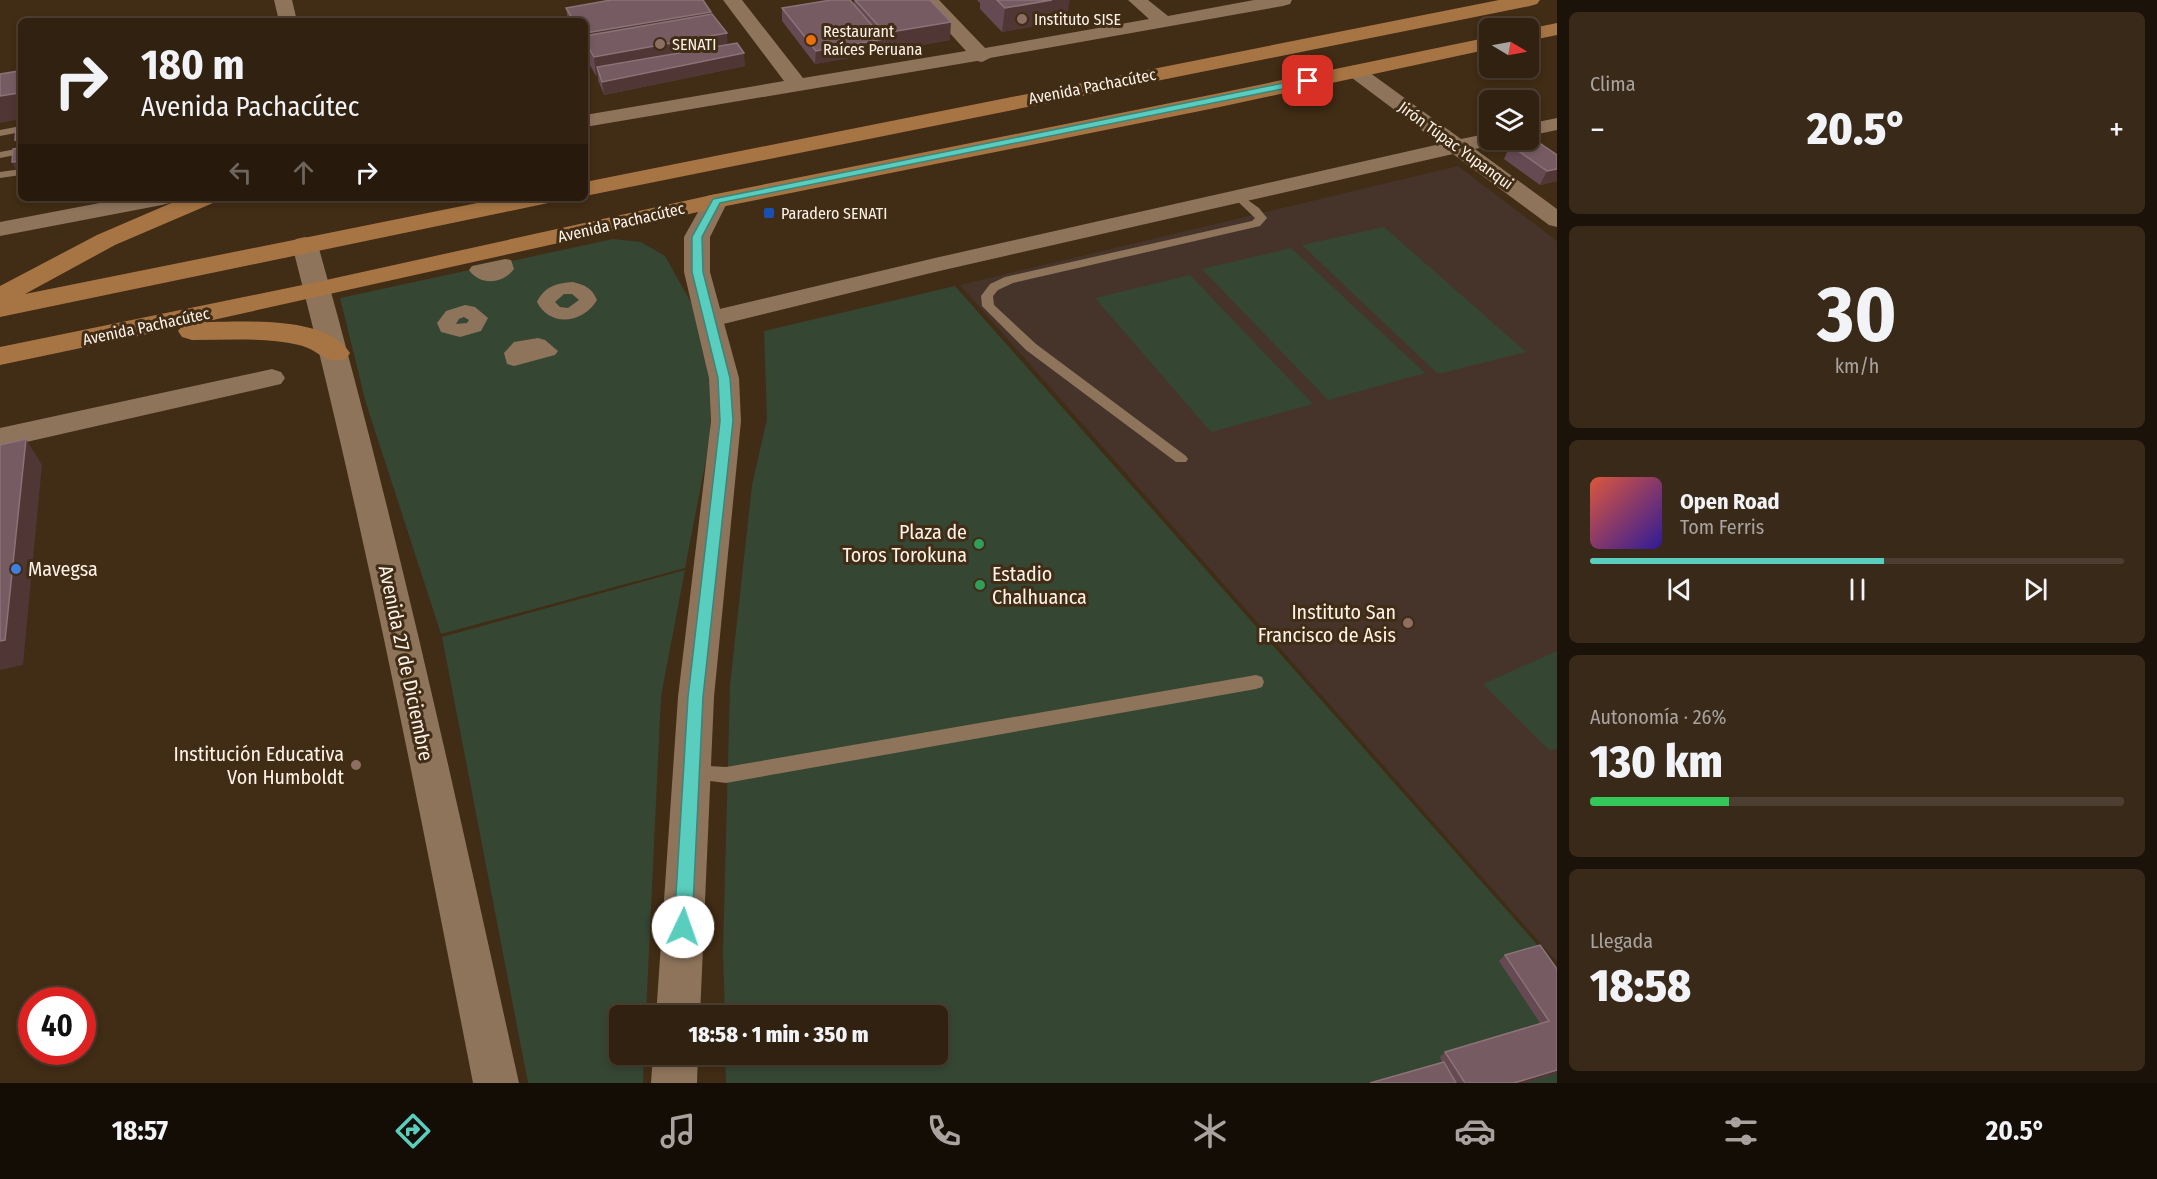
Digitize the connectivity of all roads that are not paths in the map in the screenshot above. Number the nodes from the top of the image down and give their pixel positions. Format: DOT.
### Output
graph roads {
  1 [pos="283,0"];
  2 [pos="732,0"];
  3 [pos="929,0"];
  4 [pos="1137,0"];
  5 [pos="1283,0"];
  6 [pos="1530,0"];
  7 [pos="287,18"];
  8 [pos="1165,23"];
  9 [pos="1557,29"];
  10 [pos="1539,33"];
  11 [pos="1479,45"];
  12 [pos="982,56"];
  13 [pos="1178,69"];
  14 [pos="1355,70"];
  15 [pos="797,84"];
  16 [pos="1215,101"];
  17 [pos="588,120"];
  18 [pos="1557,124"];
  19 [pos="1539,128"];
  20 [pos="18,130"];
  21 [pos="0,133"];
  22 [pos="1479,142"];
  23 [pos="1458,147"];
  24 [pos="18,152"];
  25 [pos="0,155"];
  26 [pos="18,173"];
  27 [pos="0,176"];
  28 [pos="588,188"];
  29 [pos="1238,196"];
  30 [pos="146,201"];
  31 [pos="197,201"];
  32 [pos="524,201"];
  33 [pos="716,201"];
  34 [pos="1557,220"];
  35 [pos="0,229"];
  36 [pos="305,245"];
  37 [pos="317,290"];
  38 [pos="0,297"];
  39 [pos="0,308"];
  40 [pos="711,318"];
  41 [pos="71,342"];
  42 [pos="336,353"];
  43 [pos="0,356"];
  44 [pos="272,378"];
  45 [pos="0,438"];
  46 [pos="1182,459"];
  47 [pos="1256,682"];
  48 [pos="692,773"];
  49 [pos="679,1005"];
  50 [pos="676,1065"];
  51 [pos="496,1083"];
  52 [pos="675,1083"];
  1 -- 7 [label="street"];
  2 -- 15 [label="street"];
  3 -- 12 [label="street"];
  4 -- 8 [label="street"];
  5 -- 8 [label="street"];
  6 -- 13 [label="main road, Avenida Pachacútec"];
  8 -- 12 [label="street"];
  9 -- 10 [label="main road"];
  11 -- 14 [label="main road, Avenida Pachacútec"];
  12 -- 15 [label="street"];
  13 -- 16 [label="main road"];
  13 -- 28 [label="main road, Avenida Pachacútec"];
  14 -- 16 [label="main road, Avenida Pachacútec"];
  14 -- 23 [label="street, Jirón Túpac Yupanqui"];
  15 -- 17 [label="street"];
  16 -- 33 [label="main road, Avenida Pachacútec"];
  18 -- 19 [label="street"];
  20 -- 21 [label="lane"];
  22 -- 23 [label="street"];
  23 -- 29 [label="street"];
  23 -- 34 [label="street, Jirón Túpac Yupanqui"];
  24 -- 25 [label="lane"];
  26 -- 27 [label="lane"];
  29 -- 40 [label="street"];
  29 -- 46 [label="lane"];
  30 -- 35 [label="street"];
  31 -- 38 [label="main road"];
  32 -- 36 [label="main road"];
  33 -- 37 [label="main road, Avenida Pachacútec"];
  33 -- 40 [label="street"];
  36 -- 37 [label="street, Avenida 27 de Diciembre"];
  36 -- 39 [label="main road"];
  37 -- 41 [label="main road, Avenida Pachacútec"];
  37 -- 42 [label="street, Avenida 27 de Diciembre"];
  40 -- 48 [label="street"];
  41 -- 42 [label="main road"];
  41 -- 43 [label="main road, Avenida Pachacútec"];
  42 -- 51 [label="street, Avenida 27 de Diciembre"];
  44 -- 45 [label="street"];
  47 -- 48 [label="lane"];
  48 -- 49 [label="street"];
  50 -- 52 [label="street"];
}
